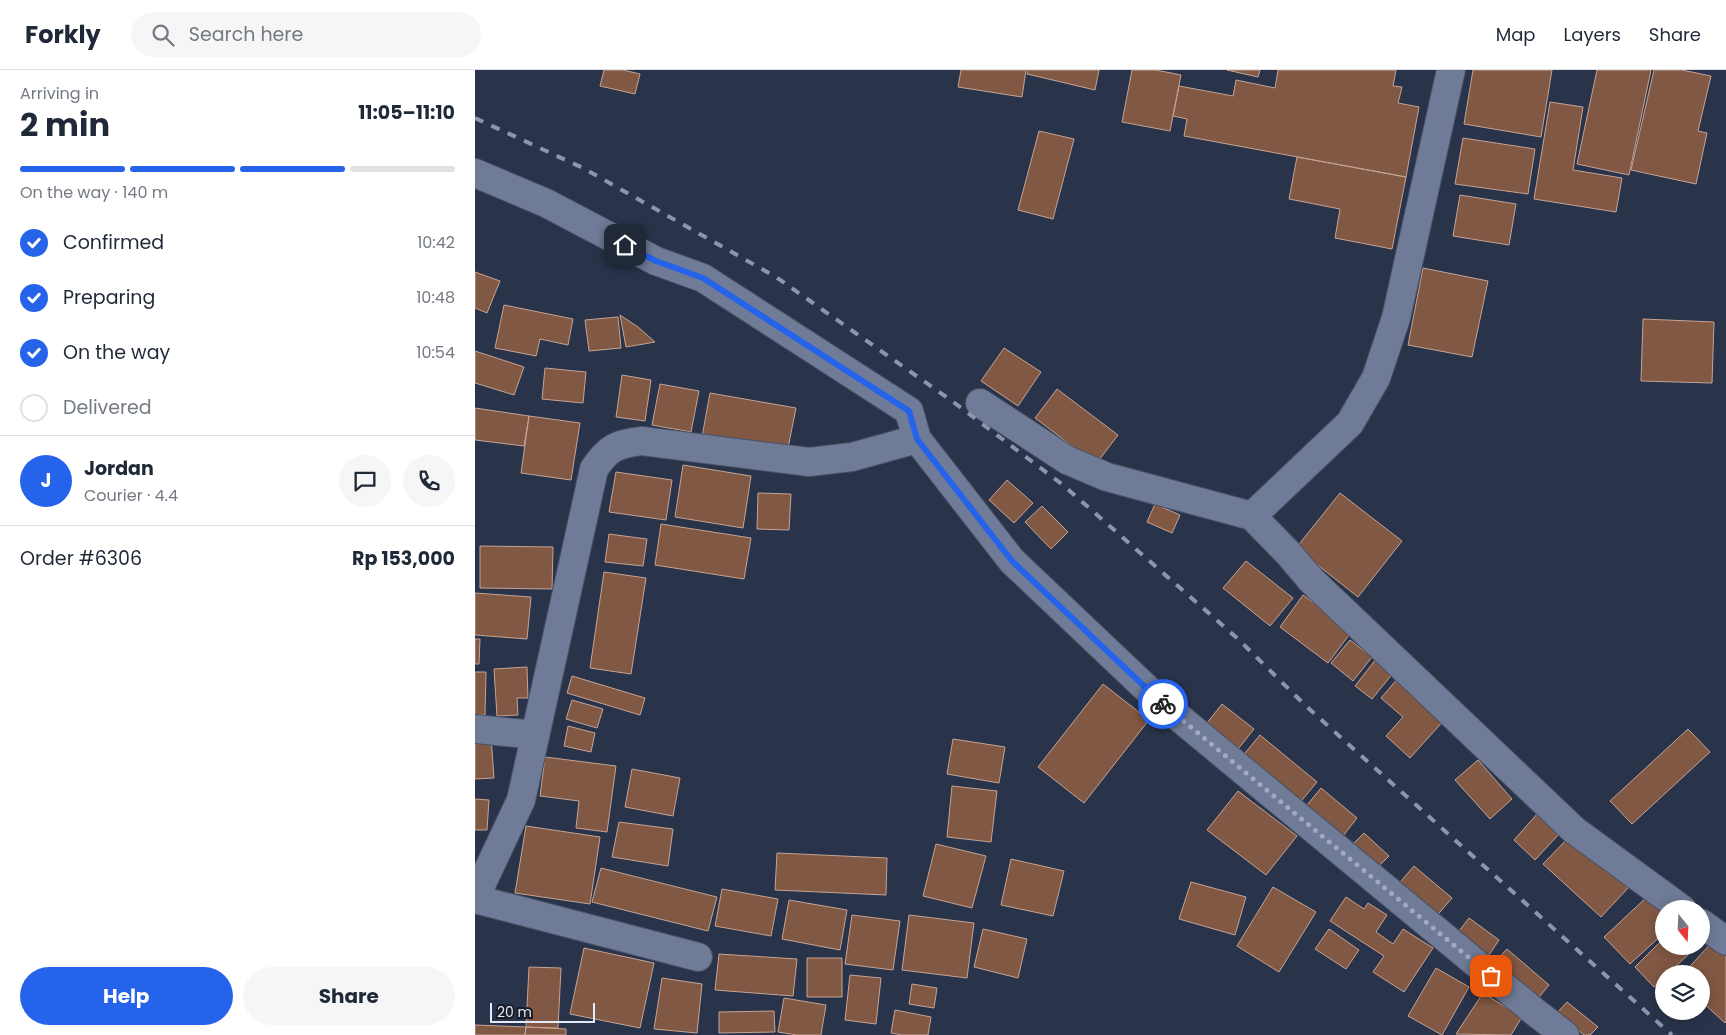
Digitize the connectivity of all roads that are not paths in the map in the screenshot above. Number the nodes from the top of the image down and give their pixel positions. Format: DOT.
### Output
graph roads {
  1 [pos="1451,70"];
  2 [pos="475,173"];
  3 [pos="980,403"];
  4 [pos="917,439"];
  5 [pos="1252,516"];
  6 [pos="475,729"];
  7 [pos="535,735"];
  8 [pos="475,898"];
  9 [pos="1670,900"];
  10 [pos="1710,929"];
  11 [pos="1726,941"];
  12 [pos="698,957"];
  13 [pos="1565,1035"];
  1 -- 5 [label="street"];
  2 -- 4 [label="street"];
  3 -- 5 [label="street"];
  4 -- 7 [label="street"];
  4 -- 13 [label="street"];
  5 -- 9 [label="street"];
  6 -- 7 [label="street"];
  7 -- 8 [label="street"];
  8 -- 12 [label="street"];
  10 -- 11 [label="street"];
}
